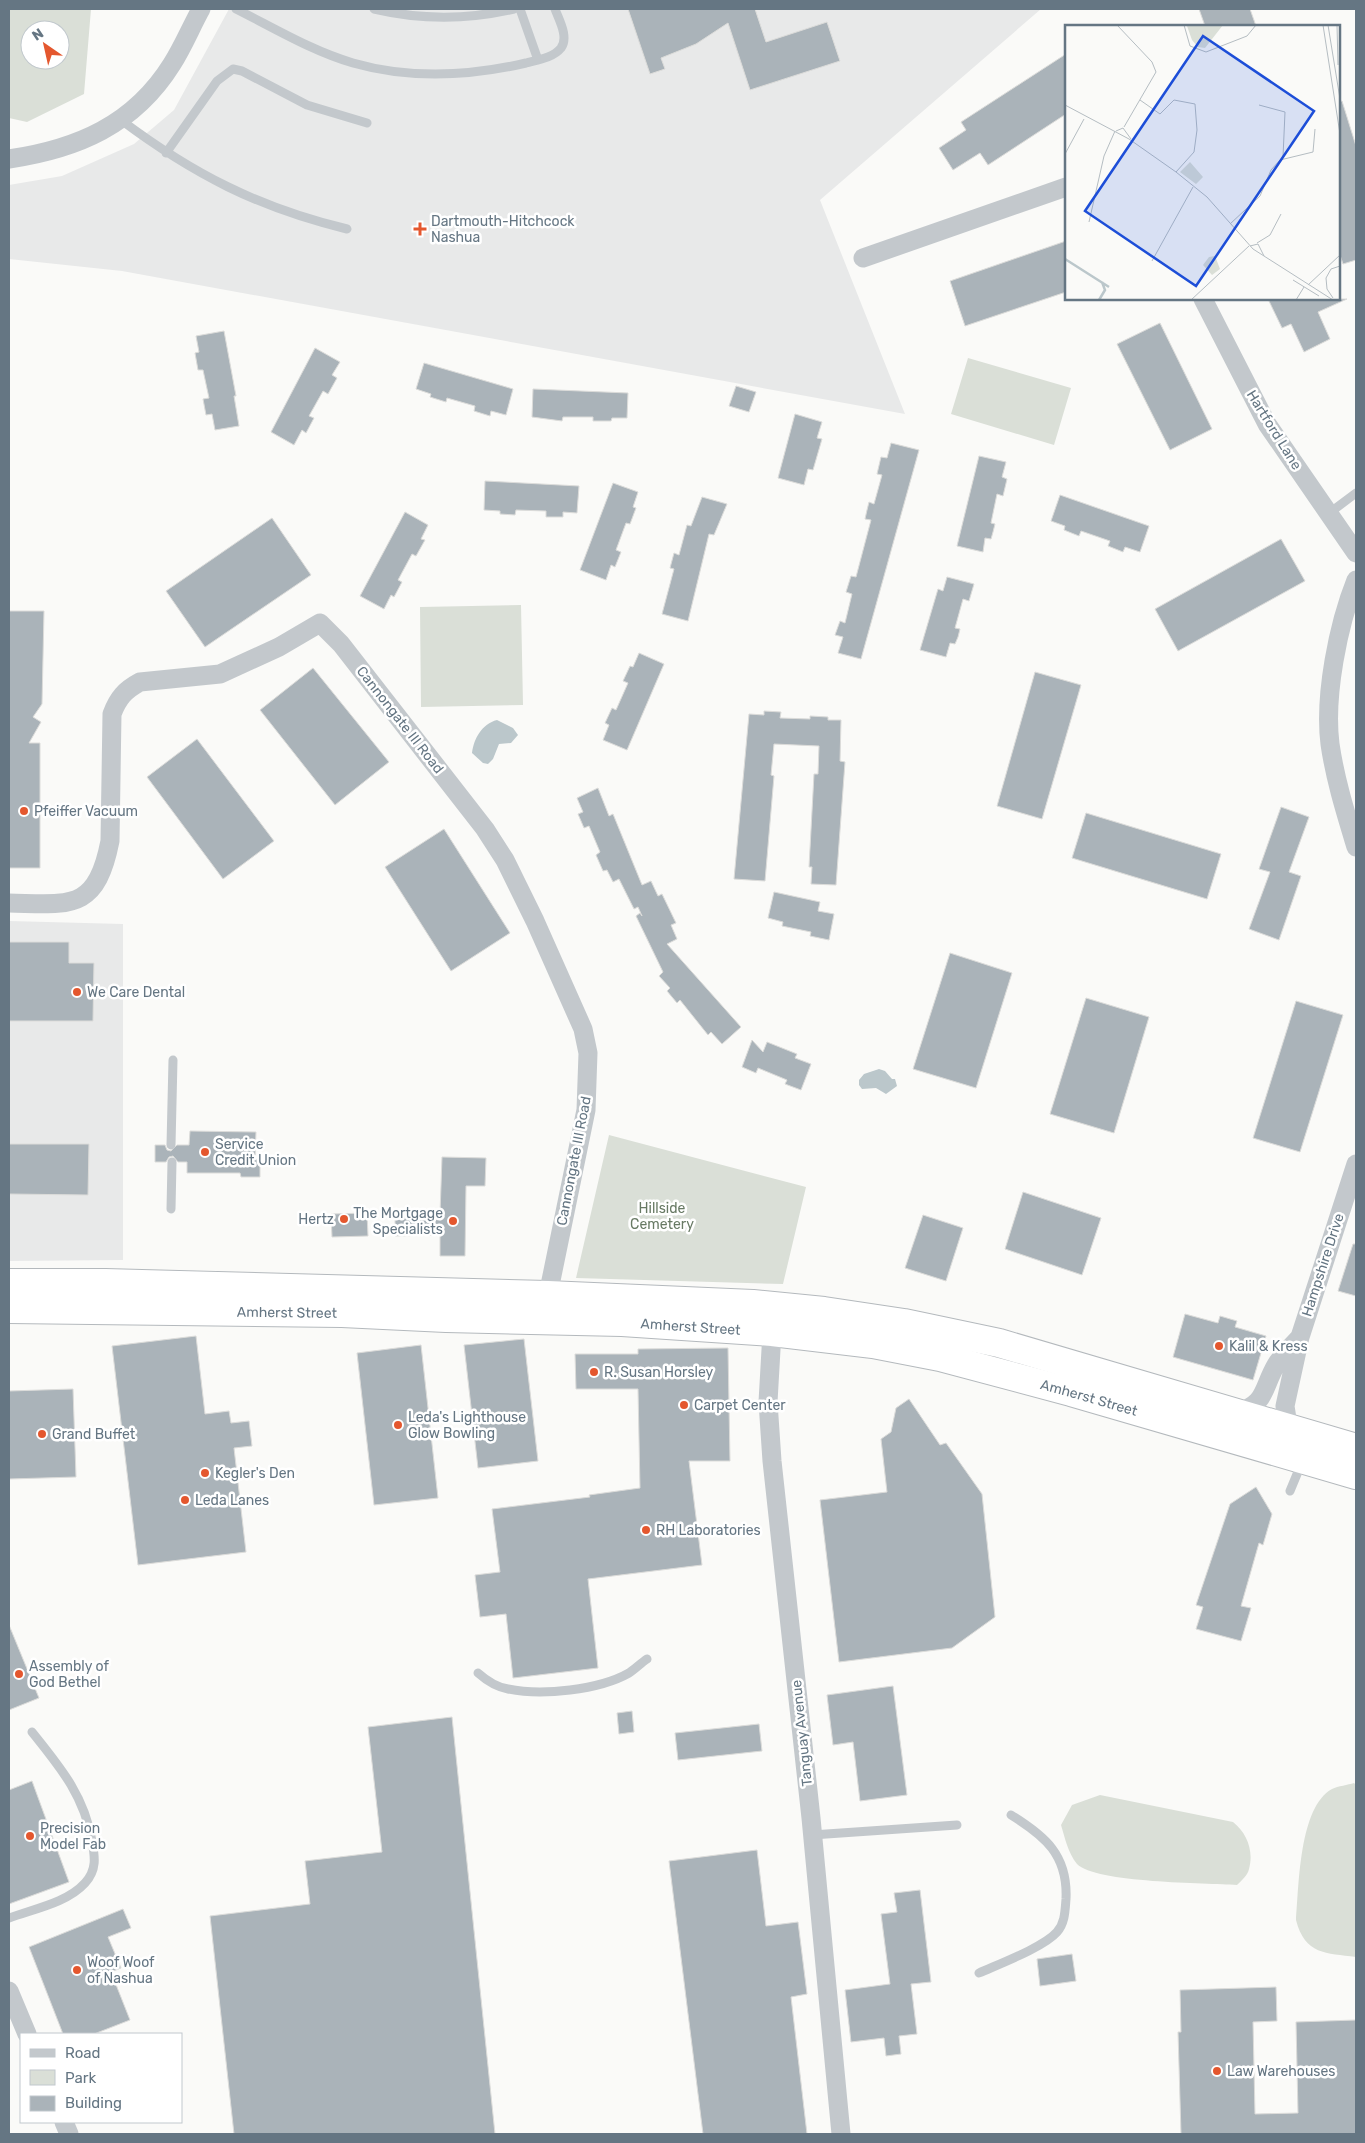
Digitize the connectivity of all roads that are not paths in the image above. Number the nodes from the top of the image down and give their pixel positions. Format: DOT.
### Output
graph roads {
  1 [pos="200,9"];
  2 [pos="236,9"];
  3 [pos="374,9"];
  4 [pos="514,9"];
  5 [pos="520,9"];
  6 [pos="555,9"];
  7 [pos="538,60"];
  8 [pos="121,120"];
  9 [pos="368,123"];
  10 [pos="166,154"];
  11 [pos="9,159"];
  12 [pos="1065,187"];
  13 [pos="347,230"];
  14 [pos="863,258"];
  15 [pos="1204,300"];
  16 [pos="1356,493"];
  17 [pos="1328,514"];
  18 [pos="1356,553"];
  19 [pos="1356,580"];
  20 [pos="1356,848"];
  21 [pos="9,904"];
  22 [pos="173,1060"];
  23 [pos="171,1145"];
  24 [pos="172,1162"];
  25 [pos="1356,1164"];
  26 [pos="171,1209"];
  27 [pos="9,1283"];
  28 [pos="548,1295"];
  29 [pos="9,1309"];
  30 [pos="772,1332"];
  31 [pos="1300,1337"];
  32 [pos="1236,1413"];
  33 [pos="1294,1430"];
  34 [pos="1356,1448"];
  35 [pos="1303,1459"];
  36 [pos="1356,1475"];
  37 [pos="1290,1491"];
  38 [pos="647,1659"];
  39 [pos="478,1673"];
  40 [pos="32,1732"];
  41 [pos="1011,1815"];
  42 [pos="957,1825"];
  43 [pos="812,1835"];
  44 [pos="9,1918"];
  45 [pos="979,1973"];
  46 [pos="9,1991"];
  47 [pos="27,2033"];
  48 [pos="841,2134"];
  1 -- 8 [label="street"];
  2 -- 7 [label="lane"];
  3 -- 4 [label="lane"];
  5 -- 7 [label="lane"];
  6 -- 7 [label="lane"];
  8 -- 10 [label="lane"];
  8 -- 11 [label="street"];
  9 -- 10 [label="lane"];
  10 -- 13 [label="lane"];
  12 -- 14 [label="street"];
  15 -- 17 [label="street, Hartford Lane"];
  16 -- 17 [label="lane"];
  17 -- 18 [label="street, Hartford Lane"];
  19 -- 20 [label="street"];
  21 -- 28 [label="street, Cannongate III Road"];
  22 -- 23 [label="lane"];
  24 -- 26 [label="lane"];
  25 -- 31 [label="street, Hampshire Drive"];
  27 -- 28 [label="highway, Amherst Street"];
  28 -- 32 [label="highway, Amherst Street"];
  29 -- 30 [label="highway, Amherst Street"];
  30 -- 35 [label="highway, Amherst Street"];
  30 -- 43 [label="street, Tanguay Avenue"];
  31 -- 32 [label="street, Hampshire Drive"];
  31 -- 33 [label="street, Hampshire Drive"];
  32 -- 33 [label="highway, Amherst Street"];
  33 -- 34 [label="highway, Amherst Street"];
  35 -- 36 [label="highway, Amherst Street"];
  35 -- 37 [label="lane"];
  38 -- 39 [label="lane"];
  40 -- 44 [label="lane"];
  41 -- 45 [label="lane"];
  42 -- 43 [label="lane"];
  43 -- 48 [label="street, Tanguay Avenue"];
  46 -- 47 [label="street"];
}
